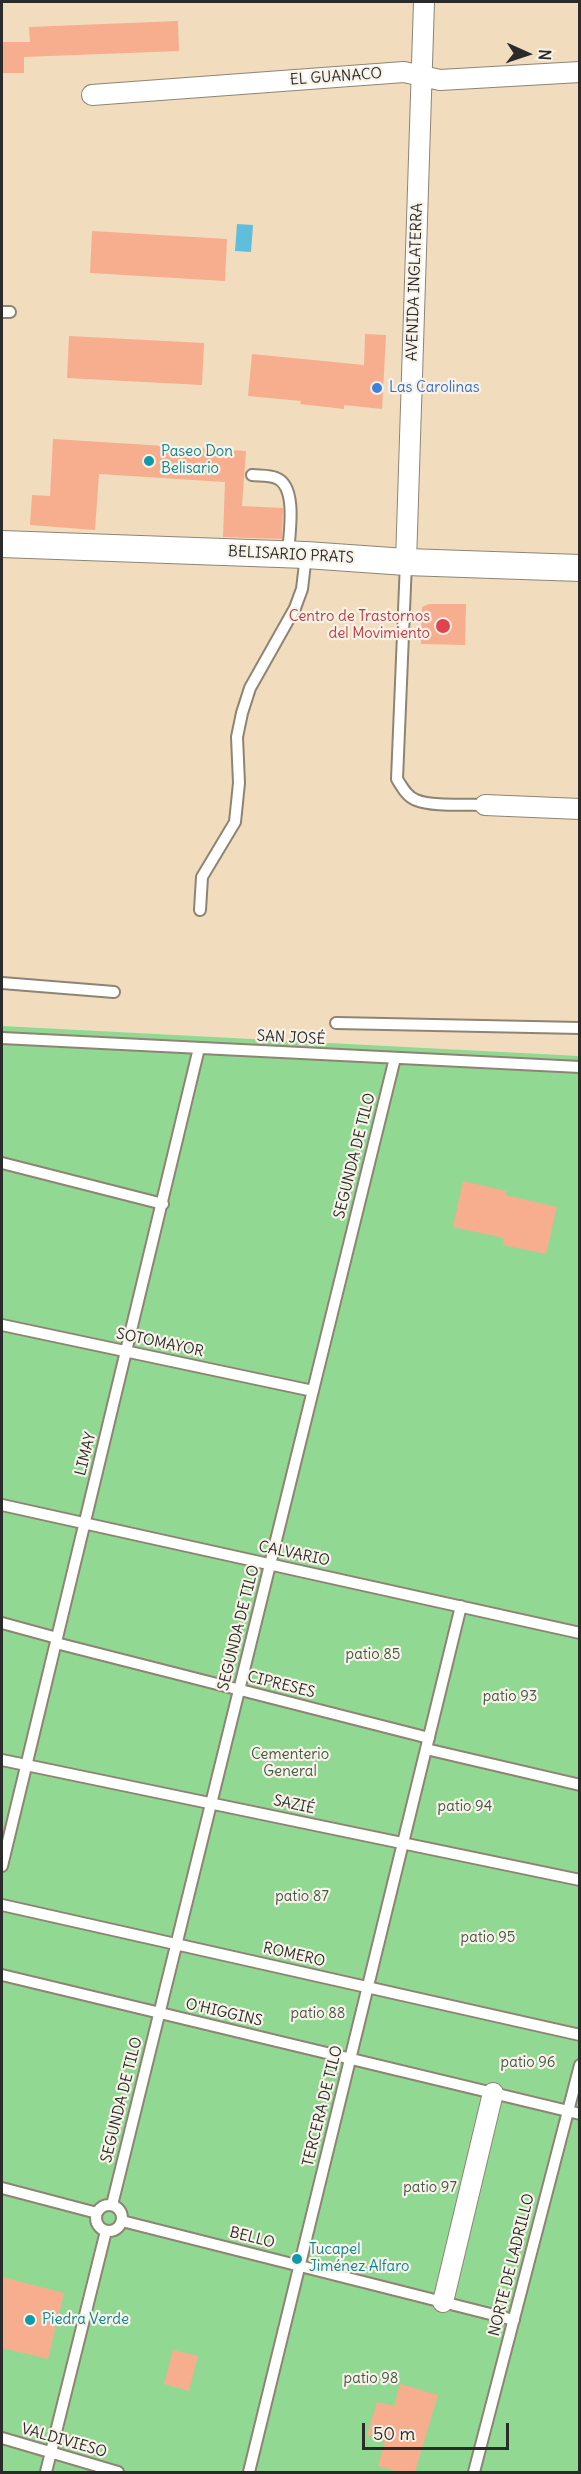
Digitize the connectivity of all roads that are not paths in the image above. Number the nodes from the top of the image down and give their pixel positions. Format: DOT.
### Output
graph roads {
  1 [pos="424,2"];
  2 [pos="579,72"];
  3 [pos="421,75"];
  4 [pos="92,95"];
  5 [pos="252,475"];
  6 [pos="2,544"];
  7 [pos="297,554"];
  8 [pos="406,562"];
  9 [pos="579,568"];
  10 [pos="485,805"];
  11 [pos="579,809"];
  12 [pos="200,910"];
  13 [pos="2,983"];
  14 [pos="114,992"];
  15 [pos="336,1023"];
  16 [pos="579,1029"];
  17 [pos="2,1038"];
  18 [pos="199,1048"];
  19 [pos="395,1058"];
  20 [pos="579,1067"];
  21 [pos="2,1163"];
  22 [pos="163,1204"];
  23 [pos="2,1325"];
  24 [pos="127,1352"];
  25 [pos="313,1391"];
  26 [pos="2,1506"];
  27 [pos="85,1524"];
  28 [pos="270,1564"];
  29 [pos="460,1606"];
  30 [pos="2,1623"];
  31 [pos="579,1633"];
  32 [pos="56,1641"];
  33 [pos="239,1690"];
  34 [pos="427,1744"];
  35 [pos="2,1760"];
  36 [pos="26,1766"];
  37 [pos="579,1785"];
  38 [pos="211,1804"];
  39 [pos="403,1843"];
  40 [pos="2,1866"];
  41 [pos="579,1880"];
  42 [pos="2,1905"];
  43 [pos="176,1944"];
  44 [pos="2,1975"];
  45 [pos="368,1988"];
  46 [pos="159,2013"];
  47 [pos="579,2035"];
  48 [pos="350,2059"];
  49 [pos="579,2065"];
  50 [pos="493,2093"];
  51 [pos="568,2111"];
  52 [pos="579,2114"];
  53 [pos="2,2188"];
  54 [pos="112,2205"];
  55 [pos="97,2213"];
  56 [pos="122,2221"];
  57 [pos="106,2231"];
  58 [pos="300,2265"];
  59 [pos="443,2302"];
  60 [pos="514,2320"];
  61 [pos="2,2438"];
  62 [pos="51,2453"];
  63 [pos="46,2472"];
  64 [pos="118,2472"];
  65 [pos="249,2472"];
  66 [pos="474,2472"];
  1 -- 3 [label="street, AVENIDA INGLATERRA"];
  2 -- 3 [label="street, EL GUANACO"];
  3 -- 4 [label="street, EL GUANACO"];
  3 -- 8 [label="street, AVENIDA INGLATERRA"];
  5 -- 7 [label="lane"];
  6 -- 7 [label="street, BELISARIO PRATS"];
  7 -- 8 [label="street, BELISARIO PRATS"];
  7 -- 12 [label="lane"];
  8 -- 9 [label="street, BELISARIO PRATS"];
  8 -- 10 [label="lane"];
  10 -- 11 [label="street"];
  13 -- 14 [label="lane"];
  15 -- 16 [label="lane"];
  17 -- 18 [label="lane, SAN JOSÉ"];
  18 -- 19 [label="lane, SAN JOSÉ"];
  18 -- 22 [label="lane, LIMAY"];
  19 -- 20 [label="lane, SAN JOSÉ"];
  19 -- 25 [label="lane, SEGUNDA DE TILO"];
  21 -- 22 [label="lane"];
  22 -- 24 [label="lane, LIMAY"];
  23 -- 24 [label="lane, SOTOMAYOR"];
  24 -- 25 [label="lane, SOTOMAYOR"];
  24 -- 27 [label="lane, LIMAY"];
  25 -- 28 [label="lane, SEGUNDA DE TILO"];
  26 -- 27 [label="lane, CALVARIO"];
  27 -- 28 [label="lane, CALVARIO"];
  27 -- 32 [label="lane, LIMAY"];
  28 -- 29 [label="lane, CALVARIO"];
  28 -- 33 [label="lane, SEGUNDA DE TILO"];
  29 -- 31 [label="lane, CALVARIO"];
  29 -- 34 [label="lane, TERCERA DE TILO"];
  30 -- 32 [label="lane, CIPRESES"];
  32 -- 33 [label="lane, CIPRESES"];
  32 -- 36 [label="lane, LIMAY"];
  33 -- 34 [label="lane, CIPRESES"];
  33 -- 38 [label="lane, SEGUNDA DE TILO"];
  34 -- 37 [label="lane, CIPRESES"];
  34 -- 39 [label="lane, TERCERA DE TILO"];
  35 -- 36 [label="lane, SAZIÉ"];
  36 -- 38 [label="lane, SAZIÉ"];
  36 -- 40 [label="lane, LIMAY"];
  38 -- 39 [label="lane, SAZIÉ"];
  38 -- 43 [label="lane, SEGUNDA DE TILO"];
  39 -- 41 [label="lane, SAZIÉ"];
  39 -- 45 [label="lane, TERCERA DE TILO"];
  42 -- 43 [label="lane, ROMERO"];
  43 -- 45 [label="lane, ROMERO"];
  43 -- 46 [label="lane, SEGUNDA DE TILO"];
  44 -- 46 [label="lane, O'HIGGINS"];
  45 -- 47 [label="lane, ROMERO"];
  45 -- 48 [label="lane, TERCERA DE TILO"];
  46 -- 48 [label="lane, O'HIGGINS"];
  46 -- 54 [label="lane, SEGUNDA DE TILO"];
  48 -- 50 [label="lane, O'HIGGINS"];
  48 -- 58 [label="lane, TERCERA DE TILO"];
  49 -- 51 [label="lane, NORTE DE LADRILLO"];
  50 -- 51 [label="lane, O'HIGGINS"];
  50 -- 59 [label="street"];
  51 -- 52 [label="lane, O'HIGGINS"];
  51 -- 60 [label="lane, NORTE DE LADRILLO"];
  53 -- 55 [label="lane"];
  54 -- 55 [label="lane"];
  54 -- 56 [label="lane"];
  55 -- 57 [label="lane"];
  56 -- 57 [label="lane"];
  56 -- 58 [label="lane, BELLO"];
  57 -- 62 [label="lane"];
  58 -- 59 [label="lane, BELLO"];
  58 -- 65 [label="lane, TERCERA DE TILO"];
  59 -- 60 [label="lane, BELLO"];
  60 -- 66 [label="lane, NORTE DE LADRILLO"];
  61 -- 62 [label="lane, VALDIVIESO"];
  62 -- 63 [label="lane"];
  62 -- 64 [label="lane, VALDIVIESO"];
}
